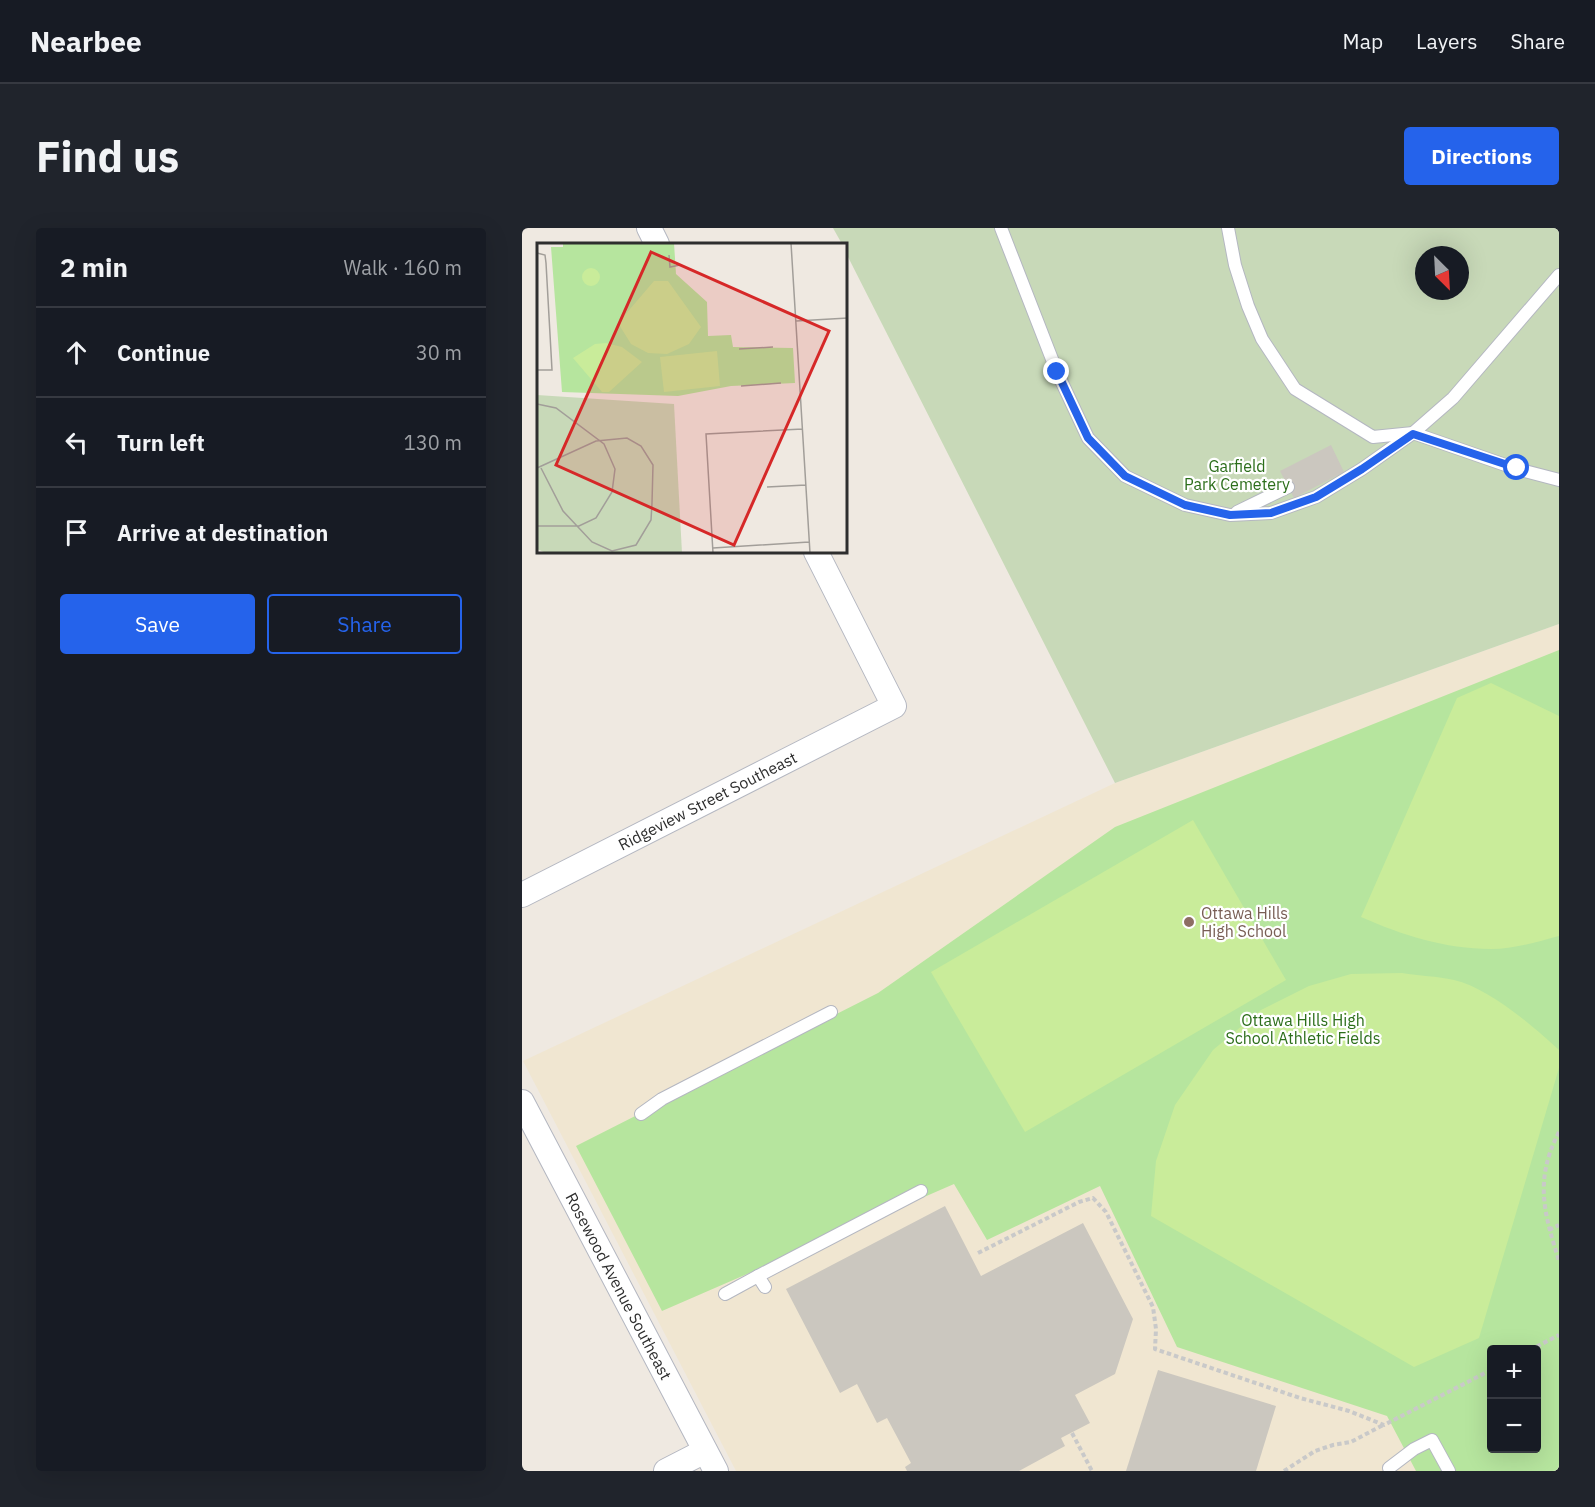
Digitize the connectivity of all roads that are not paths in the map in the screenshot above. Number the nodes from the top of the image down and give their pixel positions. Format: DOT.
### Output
graph roads {
  1 [pos="649,228"];
  2 [pos="1001,228"];
  3 [pos="1228,228"];
  4 [pos="656,243"];
  5 [pos="1559,275"];
  6 [pos="1413,434"];
  7 [pos="1559,480"];
  8 [pos="1288,487"];
  9 [pos="1230,515"];
  10 [pos="817,554"];
  11 [pos="522,895"];
  12 [pos="831,1012"];
  13 [pos="522,1102"];
  14 [pos="641,1113"];
  15 [pos="921,1191"];
  16 [pos="725,1294"];
  17 [pos="710,1461"];
  18 [pos="1389,1468"];
  19 [pos="666,1471"];
  20 [pos="1449,1471"];
  1 -- 4 [label="street"];
  2 -- 9 [label="lane"];
  3 -- 6 [label="lane"];
  5 -- 6 [label="lane"];
  6 -- 7 [label="lane"];
  6 -- 9 [label="lane"];
  8 -- 9 [label="lane"];
  10 -- 11 [label="street, Ridgeview Street Southeast"];
  12 -- 14 [label="lane"];
  13 -- 17 [label="street, Rosewood Avenue Southeast"];
  15 -- 16 [label="lane"];
  17 -- 19 [label="street"];
  18 -- 20 [label="lane"];
}
